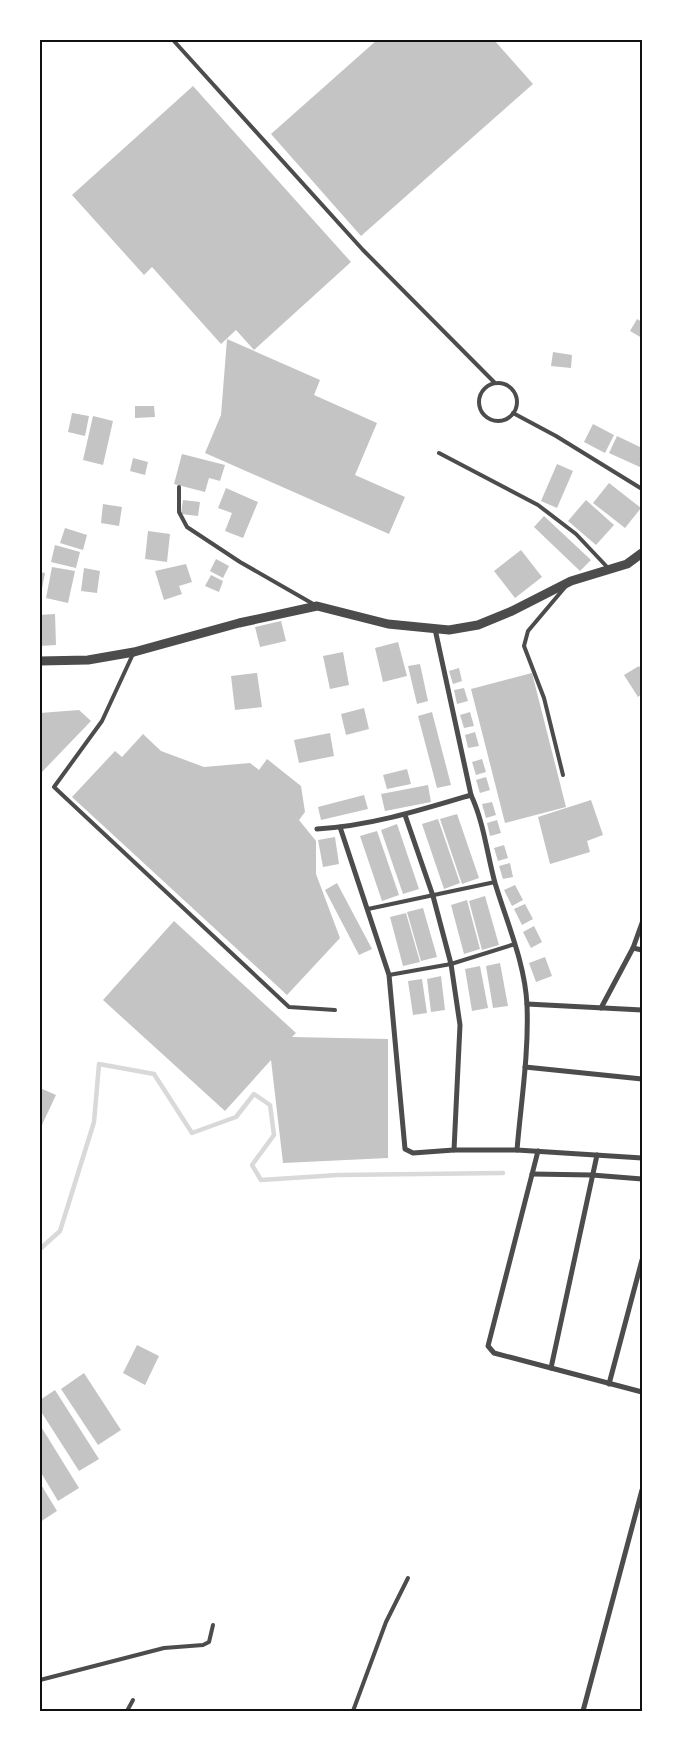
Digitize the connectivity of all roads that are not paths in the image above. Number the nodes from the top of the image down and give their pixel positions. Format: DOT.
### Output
graph roads {
  1 [pos="173,40"];
  2 [pos="494,382"];
  3 [pos="514,413"];
  4 [pos="439,453"];
  5 [pos="180,487"];
  6 [pos="642,489"];
  7 [pos="642,553"];
  8 [pos="610,570"];
  9 [pos="571,581"];
  10 [pos="317,606"];
  11 [pos="435,629"];
  12 [pos="134,652"];
  13 [pos="40,661"];
  14 [pos="563,775"];
  15 [pos="472,795"];
  16 [pos="405,815"];
  17 [pos="340,827"];
  18 [pos="317,829"];
  19 [pos="495,882"];
  20 [pos="433,896"];
  21 [pos="368,909"];
  22 [pos="642,923"];
  23 [pos="515,944"];
  24 [pos="633,948"];
  25 [pos="642,950"];
  26 [pos="451,964"];
  27 [pos="390,975"];
  28 [pos="527,1004"];
  29 [pos="601,1008"];
  30 [pos="335,1010"];
  31 [pos="642,1010"];
  32 [pos="524,1067"];
  33 [pos="642,1079"];
  34 [pos="454,1150"];
  35 [pos="517,1150"];
  36 [pos="538,1151"];
  37 [pos="597,1155"];
  38 [pos="642,1158"];
  39 [pos="532,1174"];
  40 [pos="592,1175"];
  41 [pos="642,1179"];
  42 [pos="642,1260"];
  43 [pos="551,1368"];
  44 [pos="609,1384"];
  45 [pos="642,1392"];
  46 [pos="642,1490"];
  47 [pos="408,1578"];
  48 [pos="213,1625"];
  49 [pos="40,1680"];
  50 [pos="133,1700"];
  51 [pos="127,1711"];
  52 [pos="354,1711"];
  53 [pos="583,1711"];
  1 -- 2 [label="lane"];
  2 -- 3 [label="lane"];
  2 -- 3 [label="lane"];
  3 -- 6 [label="lane"];
  4 -- 8 [label="lane"];
  5 -- 10 [label="lane"];
  7 -- 8 [label="street"];
  8 -- 9 [label="street"];
  9 -- 11 [label="street"];
  9 -- 14 [label="lane"];
  10 -- 11 [label="street"];
  10 -- 12 [label="street"];
  11 -- 15 [label="street"];
  12 -- 13 [label="street"];
  12 -- 30 [label="lane"];
  15 -- 16 [label="street"];
  15 -- 19 [label="street"];
  16 -- 17 [label="street"];
  16 -- 20 [label="street"];
  17 -- 18 [label="street"];
  17 -- 21 [label="street"];
  19 -- 20 [label="lane"];
  19 -- 23 [label="street"];
  20 -- 21 [label="lane"];
  20 -- 26 [label="street"];
  21 -- 27 [label="street"];
  22 -- 24 [label="street"];
  23 -- 26 [label="lane"];
  23 -- 28 [label="street"];
  24 -- 25 [label="street"];
  24 -- 29 [label="street"];
  26 -- 27 [label="lane"];
  26 -- 34 [label="street"];
  27 -- 34 [label="street"];
  28 -- 29 [label="street"];
  28 -- 32 [label="street"];
  29 -- 31 [label="street"];
  32 -- 33 [label="street"];
  32 -- 35 [label="street"];
  34 -- 35 [label="street"];
  35 -- 36 [label="street"];
  36 -- 37 [label="street"];
  36 -- 39 [label="street"];
  37 -- 38 [label="street"];
  37 -- 40 [label="street"];
  39 -- 40 [label="street"];
  39 -- 43 [label="street"];
  40 -- 41 [label="street"];
  40 -- 43 [label="street"];
  42 -- 44 [label="street"];
  43 -- 44 [label="street"];
  44 -- 45 [label="street"];
  46 -- 53 [label="street"];
  47 -- 52 [label="lane"];
  48 -- 49 [label="lane"];
  50 -- 51 [label="lane"];
}
